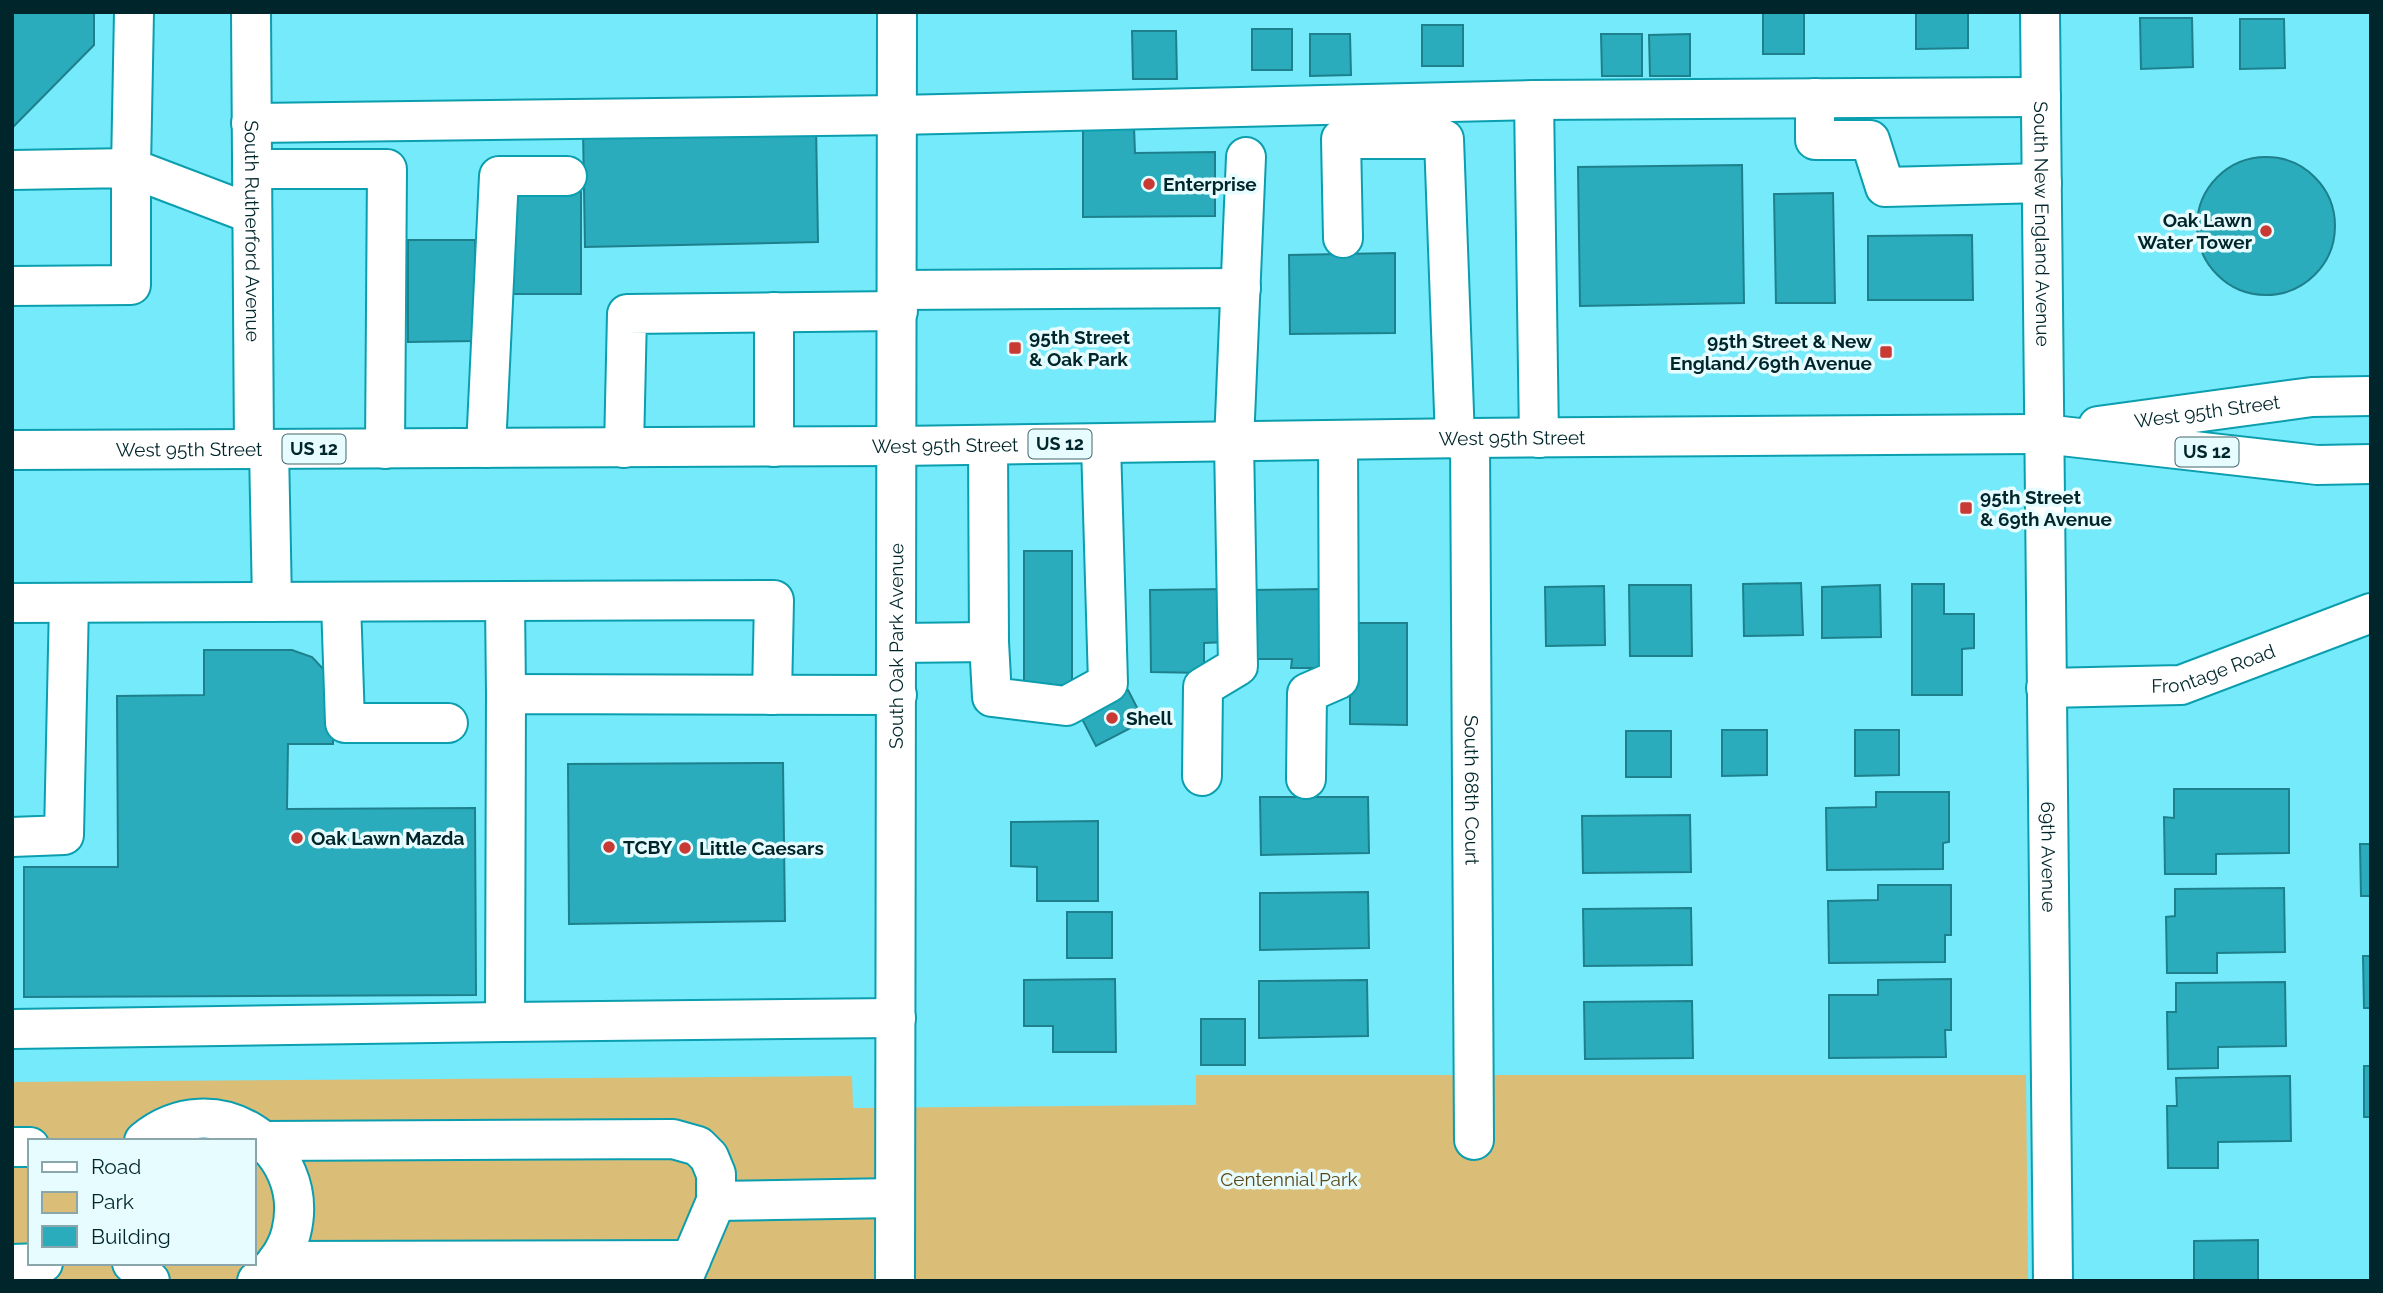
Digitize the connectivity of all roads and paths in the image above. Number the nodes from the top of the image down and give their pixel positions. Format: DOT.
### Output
graph roads {
  1 [pos="134,12"];
  2 [pos="251,12"];
  3 [pos="897,12"];
  4 [pos="2040,12"];
  5 [pos="2041,97"];
  6 [pos="1815,98"];
  7 [pos="1534,100"];
  8 [pos="897,115"];
  9 [pos="251,123"];
  10 [pos="1246,157"];
  11 [pos="131,168"];
  12 [pos="252,169"];
  13 [pos="12,170"];
  14 [pos="567,176"];
  15 [pos="2042,183"];
  16 [pos="253,214"];
  17 [pos="1343,238"];
  18 [pos="12,286"];
  19 [pos="1241,288"];
  20 [pos="897,300"];
  21 [pos="774,312"];
  22 [pos="2371,396"];
  23 [pos="2043,434"];
  24 [pos="1538,438"];
  25 [pos="1462,439"];
  26 [pos="1338,440"];
  27 [pos="1234,442"];
  28 [pos="1101,444"];
  29 [pos="988,445"];
  30 [pos="898,446"];
  31 [pos="774,447"];
  32 [pos="486,448"];
  33 [pos="624,448"];
  34 [pos="261,449"];
  35 [pos="385,449"];
  36 [pos="12,450"];
  37 [pos="2371,464"];
  38 [pos="505,601"];
  39 [pos="272,602"];
  40 [pos="341,602"];
  41 [pos="12,603"];
  42 [pos="69,603"];
  43 [pos="2371,613"];
  44 [pos="989,642"];
  45 [pos="897,643"];
  46 [pos="2046,688"];
  47 [pos="506,694"];
  48 [pos="772,695"];
  49 [pos="897,695"];
  50 [pos="448,723"];
  51 [pos="1202,776"];
  52 [pos="1306,779"];
  53 [pos="12,836"];
  54 [pos="896,1018"];
  55 [pos="505,1022"];
  56 [pos="12,1029"];
  57 [pos="146,1139"];
  58 [pos="1474,1140"];
  59 [pos="264,1141"];
  60 [pos="895,1198"];
  61 [pos="716,1201"];
  62 [pos="134,1265"];
  63 [pos="686,1270"];
  64 [pos="267,1271"];
  65 [pos="150,1281"];
  66 [pos="895,1281"];
  67 [pos="2053,1281"];
  1 -- 11 [label="street"];
  2 -- 9 [label="street, South Rutherford Avenue"];
  3 -- 8 [label="street, South Oak Park Avenue"];
  4 -- 5 [label="street, South New England Avenue"];
  5 -- 6 [label="street"];
  5 -- 15 [label="street, South New England Avenue"];
  6 -- 7 [label="street"];
  6 -- 15 [label="street"];
  7 -- 8 [label="street"];
  7 -- 24 [label="street"];
  8 -- 9 [label="street"];
  8 -- 20 [label="street, South Oak Park Avenue"];
  9 -- 12 [label="street, South Rutherford Avenue"];
  10 -- 19 [label="street"];
  11 -- 13 [label="street"];
  11 -- 16 [label="street"];
  11 -- 18 [label="street"];
  12 -- 16 [label="street, South Rutherford Avenue"];
  12 -- 35 [label="street"];
  14 -- 32 [label="street"];
  15 -- 23 [label="street, South New England Avenue"];
  16 -- 34 [label="street, South Rutherford Avenue"];
  17 -- 25 [label="street, South 68th Court"];
  19 -- 20 [label="street"];
  19 -- 27 [label="street"];
  20 -- 21 [label="street"];
  20 -- 30 [label="street, South Oak Park Avenue"];
  21 -- 31 [label="street"];
  21 -- 33 [label="street"];
  22 -- 23 [label="street, West 95th Street / US 12"];
  23 -- 24 [label="street, West 95th Street / US 12"];
  23 -- 37 [label="street, West 95th Street / US 12"];
  23 -- 46 [label="street, 69th Avenue"];
  24 -- 25 [label="street, West 95th Street / US 12"];
  25 -- 26 [label="street, West 95th Street / US 12"];
  25 -- 58 [label="street, South 68th Court"];
  26 -- 27 [label="street, West 95th Street / US 12"];
  26 -- 52 [label="street"];
  27 -- 28 [label="street, West 95th Street / US 12"];
  27 -- 51 [label="street"];
  28 -- 29 [label="street, West 95th Street / US 12"];
  28 -- 44 [label="street"];
  29 -- 30 [label="street, West 95th Street / US 12"];
  29 -- 44 [label="street"];
  30 -- 31 [label="street, West 95th Street / US 12"];
  30 -- 45 [label="street, South Oak Park Avenue"];
  31 -- 33 [label="street, West 95th Street / US 12"];
  32 -- 33 [label="street, West 95th Street / US 12"];
  32 -- 35 [label="street, West 95th Street / US 12"];
  34 -- 35 [label="street, West 95th Street / US 12"];
  34 -- 36 [label="street, West 95th Street / US 12"];
  34 -- 39 [label="street, South Rutherford Avenue"];
  38 -- 40 [label="street"];
  38 -- 47 [label="street"];
  38 -- 48 [label="street"];
  39 -- 40 [label="street"];
  39 -- 42 [label="street"];
  40 -- 50 [label="street"];
  41 -- 42 [label="street"];
  42 -- 53 [label="street"];
  43 -- 46 [label="street, Frontage Road"];
  44 -- 45 [label="street"];
  45 -- 49 [label="street, South Oak Park Avenue"];
  46 -- 67 [label="street, 69th Avenue"];
  47 -- 48 [label="street"];
  47 -- 55 [label="street"];
  48 -- 49 [label="street"];
  49 -- 54 [label="street, South Oak Park Avenue"];
  54 -- 55 [label="street"];
  54 -- 60 [label="street, South Oak Park Avenue"];
  55 -- 56 [label="street"];
  57 -- 59 [label="street"];
  59 -- 61 [label="street"];
  59 -- 64 [label="street"];
  60 -- 61 [label="street"];
  60 -- 66 [label="street, South Oak Park Avenue"];
  61 -- 63 [label="street"];
  62 -- 65 [label="street"];
  63 -- 64 [label="street"];
}
